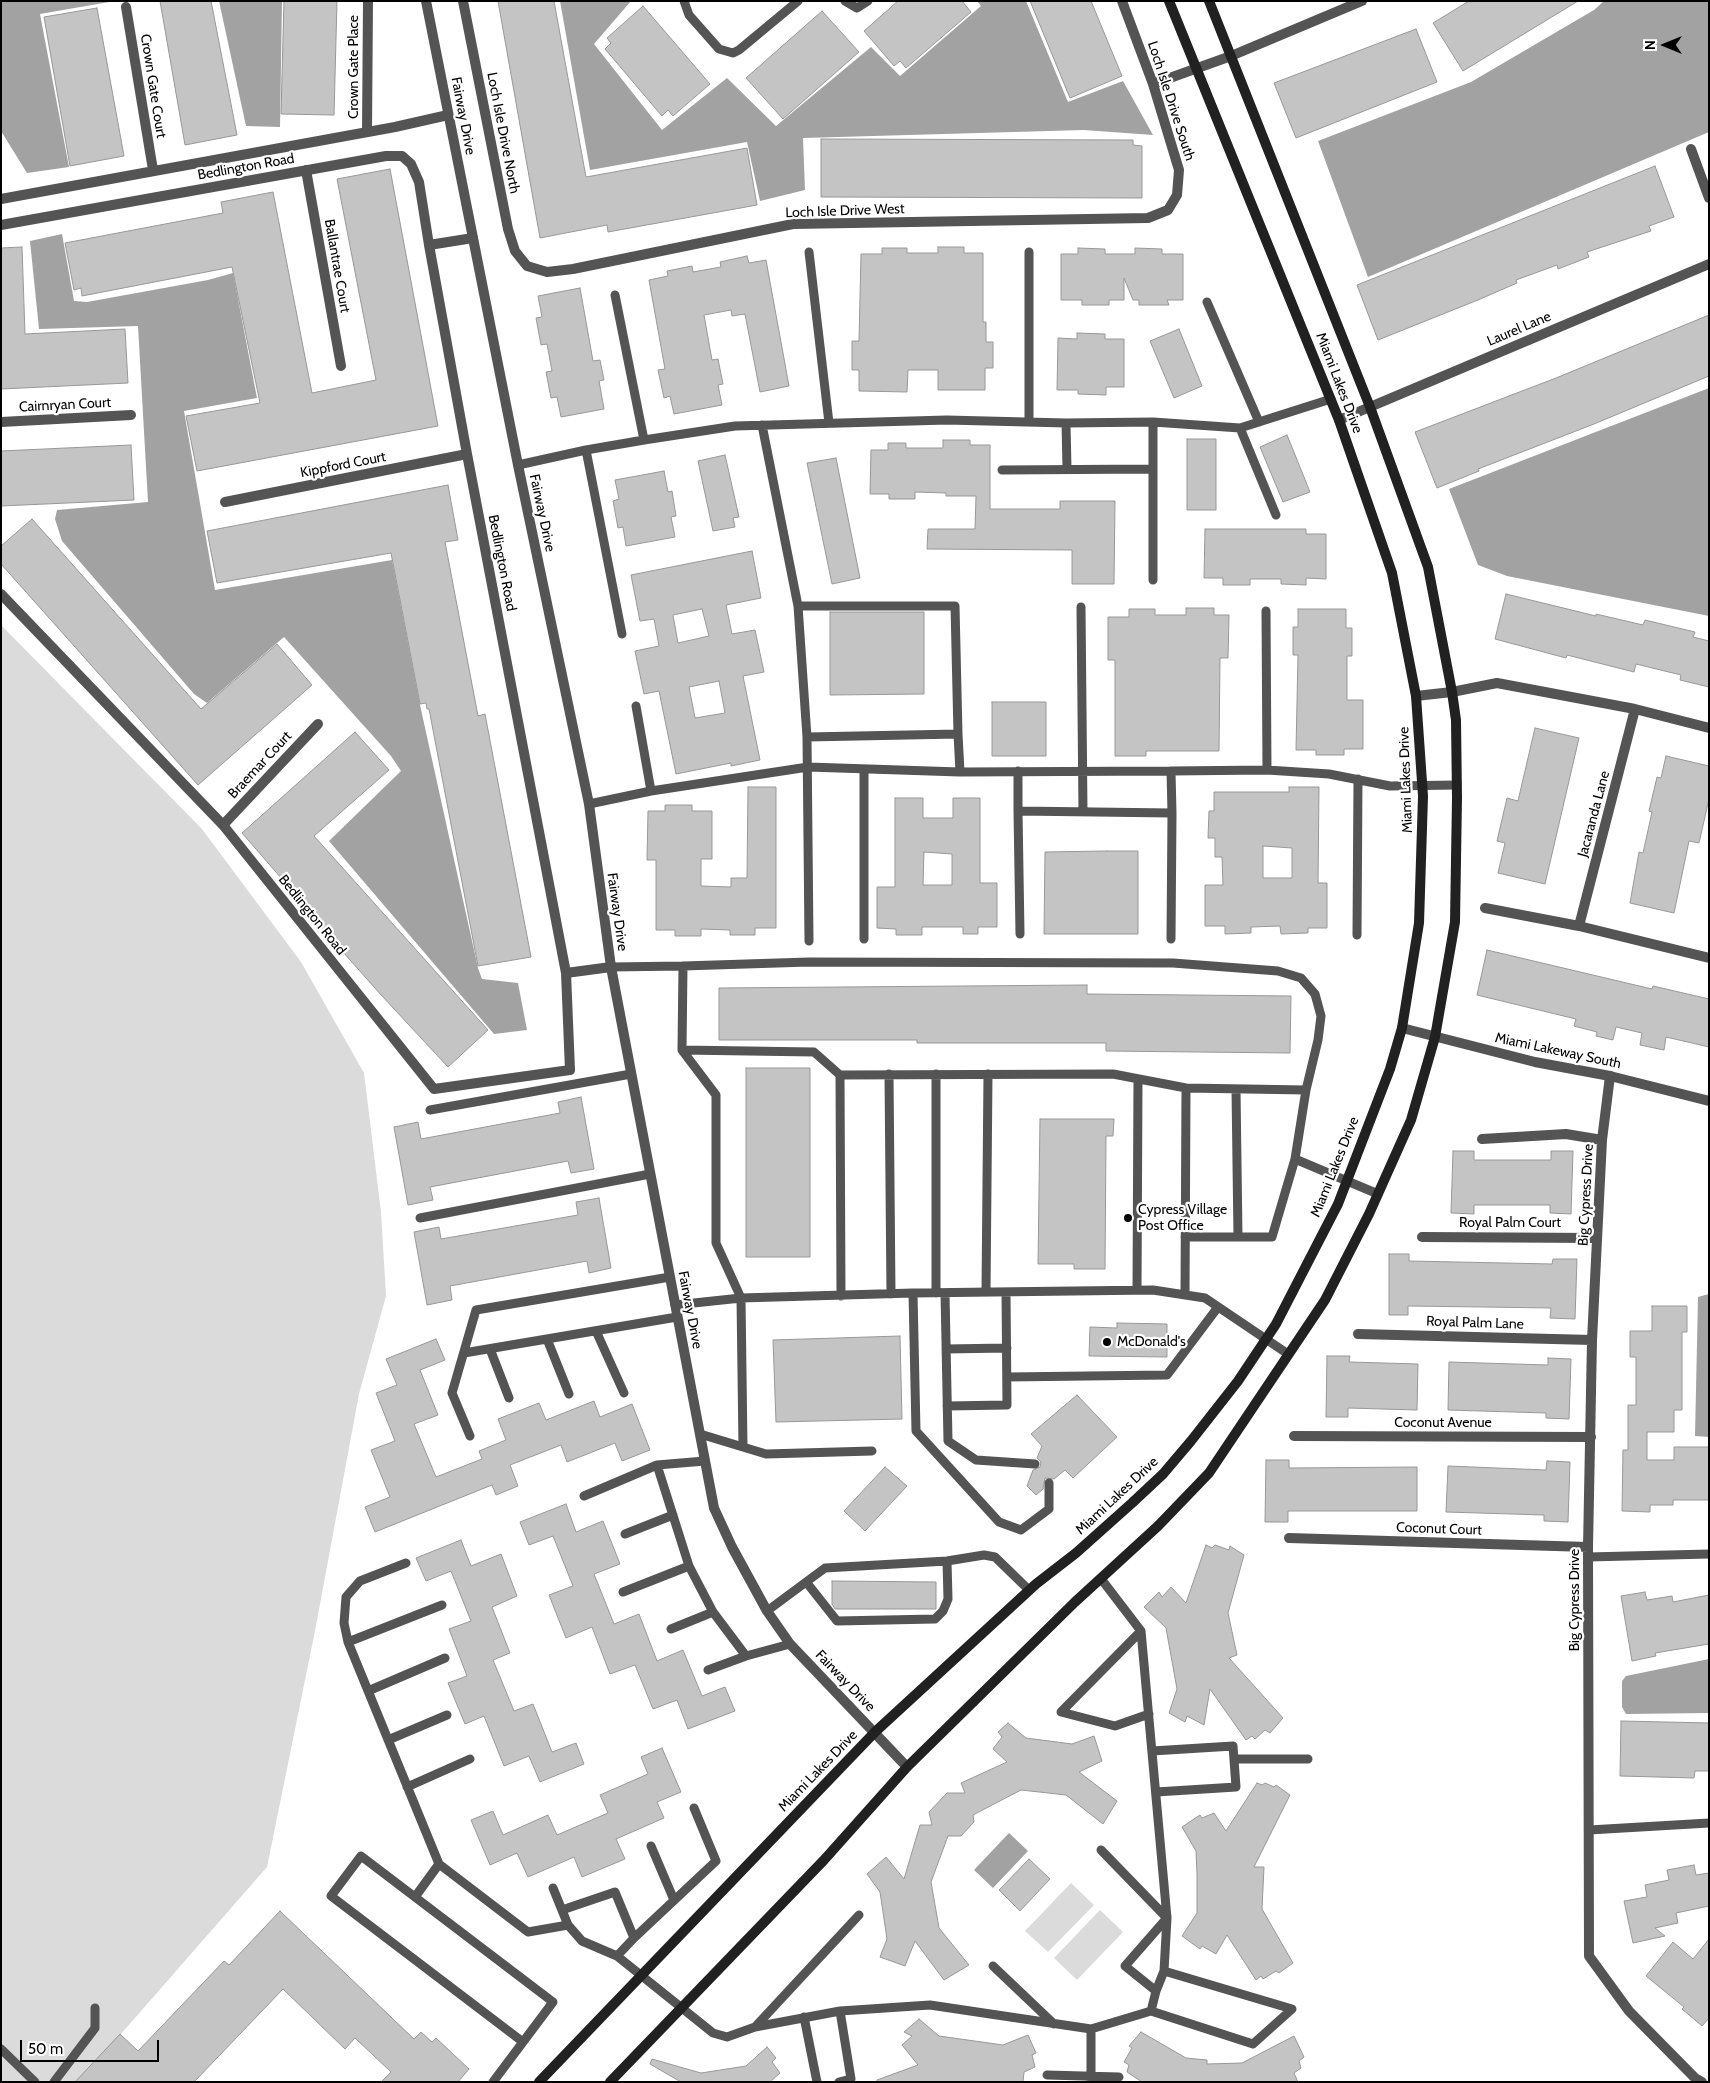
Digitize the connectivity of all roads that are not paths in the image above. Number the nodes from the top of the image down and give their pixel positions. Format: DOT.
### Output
graph roads {
  1 [pos="368,1"];
  2 [pos="426,1"];
  3 [pos="464,1"];
  4 [pos="684,1"];
  5 [pos="798,1"];
  6 [pos="845,1"];
  7 [pos="868,1"];
  8 [pos="1122,1"];
  9 [pos="1169,1"];
  10 [pos="1209,1"];
  11 [pos="1362,1"];
  12 [pos="1345,5"];
  13 [pos="126,7"];
  14 [pos="1231,56"];
  15 [pos="1198,68"];
  16 [pos="1153,84"];
  17 [pos="448,115"];
  18 [pos="368,132"];
  19 [pos="1691,149"];
  20 [pos="153,170"];
  21 [pos="306,170"];
  22 [pos="1709,198"];
  23 [pos="1,199"];
  24 [pos="1168,210"];
  25 [pos="1,225"];
  26 [pos="473,238"];
  27 [pos="429,245"];
  28 [pos="809,252"];
  29 [pos="1029,252"];
  30 [pos="1709,264"];
  31 [pos="527,266"];
  32 [pos="615,295"];
  33 [pos="1207,302"];
  34 [pos="340,366"];
  35 [pos="1331,400"];
  36 [pos="1370,407"];
  37 [pos="130,415"];
  38 [pos="1340,420"];
  39 [pos="1,422"];
  40 [pos="1029,422"];
  41 [pos="1153,422"];
  42 [pos="1259,422"];
  43 [pos="829,423"];
  44 [pos="1066,423"];
  45 [pos="762,425"];
  46 [pos="1240,428"];
  47 [pos="644,440"];
  48 [pos="586,450"];
  49 [pos="467,454"];
  50 [pos="518,465"];
  51 [pos="1067,469"];
  52 [pos="1152,469"];
  53 [pos="1002,470"];
  54 [pos="224,502"];
  55 [pos="1276,516"];
  56 [pos="1153,580"];
  57 [pos="1,594"];
  58 [pos="798,606"];
  59 [pos="1081,607"];
  60 [pos="1266,611"];
  61 [pos="622,634"];
  62 [pos="1452,692"];
  63 [pos="1416,696"];
  64 [pos="636,706"];
  65 [pos="1635,709"];
  66 [pos="318,724"];
  67 [pos="1709,728"];
  68 [pos="958,734"];
  69 [pos="807,737"];
  70 [pos="808,768"];
  71 [pos="864,769"];
  72 [pos="1083,770"];
  73 [pos="1267,770"];
  74 [pos="1018,771"];
  75 [pos="1171,771"];
  76 [pos="960,772"];
  77 [pos="1358,778"];
  78 [pos="1457,785"];
  79 [pos="1422,786"];
  80 [pos="651,791"];
  81 [pos="589,804"];
  82 [pos="1018,812"];
  83 [pos="1083,812"];
  84 [pos="1172,813"];
  85 [pos="223,825"];
  86 [pos="1485,908"];
  87 [pos="1579,926"];
  88 [pos="1020,934"];
  89 [pos="1357,935"];
  90 [pos="1171,938"];
  91 [pos="864,939"];
  92 [pos="809,941"];
  93 [pos="1709,958"];
  94 [pos="682,966"];
  95 [pos="610,967"];
  96 [pos="566,973"];
  97 [pos="1402,1028"];
  98 [pos="1435,1036"];
  99 [pos="682,1050"];
  100 [pos="631,1074"];
  101 [pos="889,1074"];
  102 [pos="936,1074"];
  103 [pos="988,1074"];
  104 [pos="840,1075"];
  105 [pos="1610,1076"];
  106 [pos="1138,1079"];
  107 [pos="1186,1088"];
  108 [pos="1236,1089"];
  109 [pos="1306,1090"];
  110 [pos="1709,1101"];
  111 [pos="430,1110"];
  112 [pos="1482,1139"];
  113 [pos="1602,1140"];
  114 [pos="1295,1159"];
  115 [pos="650,1174"];
  116 [pos="1347,1180"];
  117 [pos="1378,1194"];
  118 [pos="420,1218"];
  119 [pos="1185,1237"];
  120 [pos="1238,1237"];
  121 [pos="1422,1237"];
  122 [pos="1597,1238"];
  123 [pos="670,1277"];
  124 [pos="1137,1290"];
  125 [pos="986,1292"];
  126 [pos="1006,1292"];
  127 [pos="913,1293"];
  128 [pos="940,1293"];
  129 [pos="891,1294"];
  130 [pos="1185,1295"];
  131 [pos="841,1296"];
  132 [pos="741,1298"];
  133 [pos="675,1304"];
  134 [pos="1218,1307"];
  135 [pos="677,1317"];
  136 [pos="596,1331"];
  137 [pos="1358,1334"];
  138 [pos="547,1339"];
  139 [pos="1266,1339"];
  140 [pos="1592,1340"];
  141 [pos="1007,1348"];
  142 [pos="490,1349"];
  143 [pos="946,1349"];
  144 [pos="464,1353"];
  145 [pos="1288,1354"];
  146 [pos="1007,1377"];
  147 [pos="624,1393"];
  148 [pos="569,1394"];
  149 [pos="509,1398"];
  150 [pos="947,1406"];
  151 [pos="700,1434"];
  152 [pos="470,1436"];
  153 [pos="1294,1436"];
  154 [pos="1591,1438"];
  155 [pos="743,1447"];
  156 [pos="872,1451"];
  157 [pos="705,1461"];
  158 [pos="1035,1464"];
  159 [pos="657,1465"];
  160 [pos="1049,1483"];
  161 [pos="584,1496"];
  162 [pos="673,1515"];
  163 [pos="625,1534"];
  164 [pos="1289,1538"];
  165 [pos="1588,1552"];
  166 [pos="1709,1554"];
  167 [pos="947,1561"];
  168 [pos="406,1563"];
  169 [pos="689,1566"];
  170 [pos="1102,1580"];
  171 [pos="807,1582"];
  172 [pos="1029,1590"];
  173 [pos="623,1592"];
  174 [pos="442,1605"];
  175 [pos="767,1610"];
  176 [pos="712,1612"];
  177 [pos="670,1629"];
  178 [pos="1141,1631"];
  179 [pos="348,1642"];
  180 [pos="790,1644"];
  181 [pos="746,1656"];
  182 [pos="445,1658"];
  183 [pos="708,1670"];
  184 [pos="368,1691"];
  185 [pos="1149,1714"];
  186 [pos="447,1715"];
  187 [pos="875,1732"];
  188 [pos="388,1740"];
  189 [pos="1152,1751"];
  190 [pos="1308,1759"];
  191 [pos="470,1760"];
  192 [pos="1234,1760"];
  193 [pos="907,1767"];
  194 [pos="407,1787"];
  195 [pos="1156,1792"];
  196 [pos="694,1808"];
  197 [pos="1709,1823"];
  198 [pos="1589,1830"];
  199 [pos="651,1846"];
  200 [pos="1101,1850"];
  201 [pos="438,1864"];
  202 [pos="553,1888"];
  203 [pos="415,1896"];
  204 [pos="674,1900"];
  205 [pos="562,1910"];
  206 [pos="860,1915"];
  207 [pos="1167,1918"];
  208 [pos="568,1925"];
  209 [pos="634,1938"];
  210 [pos="617,1956"];
  211 [pos="993,1966"];
  212 [pos="1164,1971"];
  213 [pos="642,1974"];
  214 [pos="1156,1991"];
  215 [pos="95,2008"];
  216 [pos="681,2009"];
  217 [pos="840,2011"];
  218 [pos="1151,2011"];
  219 [pos="804,2018"];
  220 [pos="1054,2024"];
  221 [pos="755,2027"];
  222 [pos="1091,2029"];
  223 [pos="523,2042"];
  224 [pos="1,2049"];
  225 [pos="1047,2075"];
  226 [pos="1119,2077"];
  227 [pos="1091,2079"];
  228 [pos="35,2082"];
  229 [pos="54,2082"];
  230 [pos="493,2082"];
  231 [pos="539,2082"];
  232 [pos="610,2082"];
  233 [pos="817,2082"];
  234 [pos="839,2082"];
  235 [pos="1702,2082"];
  1 -- 18 [label="street, Crown Gate Place"];
  2 -- 17 [label="street, Fairway Drive"];
  3 -- 31 [label="street, Loch Isle Drive North"];
  4 -- 5 [label="lane"];
  6 -- 7 [label="lane"];
  8 -- 16 [label="street, Loch Isle Drive South"];
  9 -- 15 [label="main road, Miami Lakes Drive"];
  10 -- 14 [label="main road, Miami Lakes Drive"];
  11 -- 12 [label="street"];
  12 -- 14 [label="street"];
  13 -- 20 [label="street, Crown Gate Court"];
  14 -- 15 [label="street"];
  14 -- 36 [label="main road, Miami Lakes Drive"];
  15 -- 16 [label="street"];
  15 -- 35 [label="main road, Miami Lakes Drive"];
  16 -- 24 [label="street, Loch Isle Drive South"];
  17 -- 18 [label="street, Bedlington Road"];
  17 -- 26 [label="street, Fairway Drive"];
  18 -- 20 [label="street, Bedlington Road"];
  19 -- 22 [label="street"];
  20 -- 23 [label="street, Bedlington Road"];
  21 -- 25 [label="street, Bedlington Road"];
  21 -- 27 [label="street, Bedlington Road"];
  21 -- 34 [label="street, Ballantrae Court"];
  24 -- 31 [label="street, Loch Isle Drive West"];
  26 -- 27 [label="street"];
  26 -- 50 [label="street, Fairway Drive"];
  27 -- 49 [label="street, Bedlington Road"];
  28 -- 43 [label="lane"];
  29 -- 40 [label="lane"];
  30 -- 36 [label="street, Laurel Lane"];
  32 -- 47 [label="lane"];
  33 -- 42 [label="lane"];
  35 -- 38 [label="main road, Miami Lakes Drive"];
  35 -- 42 [label="lane"];
  36 -- 38 [label="street, Laurel Lane"];
  36 -- 62 [label="main road, Miami Lakes Drive"];
  37 -- 39 [label="street, Cairnryan Court"];
  38 -- 63 [label="main road, Miami Lakes Drive"];
  40 -- 43 [label="lane"];
  40 -- 44 [label="lane"];
  41 -- 44 [label="lane"];
  41 -- 46 [label="lane"];
  41 -- 52 [label="lane"];
  42 -- 46 [label="lane"];
  43 -- 45 [label="lane"];
  44 -- 51 [label="lane"];
  45 -- 47 [label="lane"];
  45 -- 58 [label="lane"];
  46 -- 55 [label="lane"];
  47 -- 48 [label="lane"];
  48 -- 50 [label="lane"];
  48 -- 61 [label="lane"];
  49 -- 54 [label="street, Kippford Court"];
  49 -- 96 [label="street, Bedlington Road"];
  50 -- 81 [label="street, Fairway Drive"];
  51 -- 52 [label="lane"];
  51 -- 53 [label="lane"];
  52 -- 56 [label="lane"];
  57 -- 85 [label="street, Bedlington Road"];
  58 -- 68 [label="lane"];
  58 -- 69 [label="lane"];
  59 -- 72 [label="lane"];
  60 -- 73 [label="lane"];
  62 -- 63 [label="street"];
  62 -- 65 [label="street"];
  62 -- 78 [label="main road, Miami Lakes Drive"];
  63 -- 79 [label="main road, Miami Lakes Drive"];
  64 -- 80 [label="lane"];
  65 -- 67 [label="street"];
  65 -- 87 [label="street, Jacaranda Lane"];
  66 -- 85 [label="street, Braemar Court"];
  68 -- 69 [label="lane"];
  68 -- 76 [label="lane"];
  69 -- 70 [label="lane"];
  70 -- 71 [label="lane"];
  70 -- 80 [label="lane"];
  70 -- 92 [label="lane"];
  71 -- 76 [label="lane"];
  71 -- 91 [label="lane"];
  72 -- 74 [label="lane"];
  72 -- 75 [label="lane"];
  72 -- 83 [label="lane"];
  73 -- 75 [label="lane"];
  73 -- 77 [label="lane"];
  74 -- 76 [label="lane"];
  74 -- 82 [label="lane"];
  75 -- 84 [label="lane"];
  77 -- 79 [label="lane"];
  77 -- 89 [label="lane"];
  78 -- 79 [label="lane"];
  78 -- 98 [label="main road, Miami Lakes Drive"];
  79 -- 97 [label="main road, Miami Lakes Drive"];
  80 -- 81 [label="lane"];
  81 -- 95 [label="street, Fairway Drive"];
  82 -- 83 [label="lane"];
  82 -- 88 [label="lane"];
  83 -- 84 [label="lane"];
  84 -- 90 [label="lane"];
  85 -- 96 [label="street, Bedlington Road"];
  86 -- 87 [label="street"];
  87 -- 93 [label="street"];
  94 -- 95 [label="lane"];
  94 -- 99 [label="lane"];
  94 -- 109 [label="lane"];
  95 -- 96 [label="street"];
  95 -- 100 [label="street, Fairway Drive"];
  97 -- 98 [label="street, Miami Lakeway South"];
  97 -- 116 [label="main road, Miami Lakes Drive"];
  98 -- 105 [label="street, Miami Lakeway South"];
  98 -- 117 [label="main road, Miami Lakes Drive"];
  99 -- 104 [label="lane"];
  99 -- 132 [label="lane"];
  100 -- 111 [label="lane"];
  100 -- 115 [label="street, Fairway Drive"];
  101 -- 102 [label="lane"];
  101 -- 104 [label="lane"];
  101 -- 129 [label="lane"];
  102 -- 103 [label="lane"];
  102 -- 128 [label="lane"];
  103 -- 106 [label="lane"];
  103 -- 125 [label="lane"];
  104 -- 131 [label="lane"];
  105 -- 110 [label="street, Miami Lakeway South"];
  105 -- 113 [label="street, Big Cypress Drive"];
  106 -- 107 [label="lane"];
  106 -- 124 [label="lane"];
  107 -- 108 [label="lane"];
  107 -- 119 [label="lane"];
  108 -- 109 [label="lane"];
  108 -- 120 [label="lane"];
  109 -- 114 [label="lane"];
  112 -- 113 [label="street"];
  113 -- 122 [label="street, Big Cypress Drive"];
  114 -- 116 [label="lane"];
  114 -- 120 [label="lane"];
  115 -- 118 [label="lane"];
  115 -- 123 [label="street, Fairway Drive"];
  116 -- 117 [label="lane"];
  116 -- 139 [label="main road, Miami Lakes Drive"];
  117 -- 145 [label="main road, Miami Lakes Drive"];
  119 -- 120 [label="lane"];
  119 -- 130 [label="lane"];
  121 -- 122 [label="street, Royal Palm Court"];
  122 -- 140 [label="street, Big Cypress Drive"];
  123 -- 133 [label="street, Fairway Drive"];
  123 -- 144 [label="lane"];
  124 -- 126 [label="lane"];
  124 -- 130 [label="lane"];
  125 -- 126 [label="lane"];
  125 -- 128 [label="lane"];
  126 -- 141 [label="lane"];
  127 -- 128 [label="lane"];
  127 -- 129 [label="lane"];
  127 -- 160 [label="lane"];
  128 -- 143 [label="lane"];
  129 -- 131 [label="lane"];
  130 -- 134 [label="lane"];
  131 -- 132 [label="lane"];
  132 -- 133 [label="lane"];
  132 -- 155 [label="lane"];
  133 -- 135 [label="street, Fairway Drive"];
  134 -- 139 [label="lane"];
  134 -- 146 [label="lane"];
  135 -- 136 [label="lane"];
  135 -- 151 [label="street, Fairway Drive"];
  136 -- 138 [label="lane"];
  136 -- 147 [label="lane"];
  137 -- 140 [label="street, Royal Palm Lane"];
  138 -- 142 [label="lane"];
  138 -- 148 [label="lane"];
  139 -- 145 [label="lane"];
  139 -- 172 [label="main road, Miami Lakes Drive"];
  140 -- 154 [label="street, Big Cypress Drive"];
  141 -- 143 [label="lane"];
  141 -- 146 [label="lane"];
  142 -- 144 [label="lane"];
  142 -- 149 [label="lane"];
  143 -- 150 [label="lane"];
  144 -- 152 [label="lane"];
  145 -- 170 [label="main road, Miami Lakes Drive"];
  146 -- 150 [label="lane"];
  150 -- 158 [label="lane"];
  151 -- 155 [label="lane"];
  151 -- 157 [label="street, Fairway Drive"];
  153 -- 154 [label="street, Coconut Avenue"];
  154 -- 165 [label="street, Big Cypress Drive"];
  155 -- 156 [label="lane"];
  157 -- 159 [label="lane"];
  157 -- 175 [label="street, Fairway Drive"];
  159 -- 161 [label="lane"];
  159 -- 162 [label="lane"];
  162 -- 163 [label="lane"];
  162 -- 169 [label="lane"];
  164 -- 165 [label="street, Coconut Court"];
  165 -- 166 [label="lane"];
  165 -- 198 [label="street, Big Cypress Drive"];
  167 -- 171 [label="lane"];
  167 -- 171 [label="lane"];
  167 -- 172 [label="lane"];
  168 -- 179 [label="lane"];
  169 -- 173 [label="lane"];
  169 -- 176 [label="lane"];
  170 -- 178 [label="lane"];
  170 -- 193 [label="main road, Miami Lakes Drive"];
  171 -- 175 [label="lane"];
  172 -- 187 [label="main road, Miami Lakes Drive"];
  174 -- 179 [label="lane"];
  175 -- 180 [label="street, Fairway Drive"];
  176 -- 177 [label="lane"];
  176 -- 181 [label="lane"];
  178 -- 185 [label="lane"];
  178 -- 185 [label="lane"];
  179 -- 184 [label="lane"];
  180 -- 181 [label="lane"];
  180 -- 187 [label="street, Fairway Drive"];
  181 -- 183 [label="lane"];
  182 -- 184 [label="lane"];
  184 -- 188 [label="lane"];
  185 -- 189 [label="lane"];
  186 -- 188 [label="lane"];
  187 -- 193 [label="street, Fairway Drive"];
  187 -- 213 [label="main road, Miami Lakes Drive"];
  188 -- 194 [label="lane"];
  189 -- 192 [label="lane"];
  189 -- 195 [label="lane"];
  190 -- 192 [label="lane"];
  191 -- 194 [label="lane"];
  192 -- 195 [label="lane"];
  193 -- 216 [label="main road, Miami Lakes Drive"];
  194 -- 201 [label="lane"];
  195 -- 207 [label="lane"];
  196 -- 204 [label="lane"];
  197 -- 198 [label="lane"];
  198 -- 235 [label="street, Big Cypress Drive"];
  199 -- 204 [label="lane"];
  200 -- 207 [label="lane"];
  201 -- 203 [label="lane"];
  201 -- 208 [label="lane"];
  202 -- 205 [label="lane"];
  203 -- 223 [label="lane"];
  203 -- 223 [label="lane"];
  204 -- 209 [label="lane"];
  205 -- 208 [label="lane"];
  205 -- 209 [label="lane"];
  206 -- 221 [label="lane"];
  207 -- 212 [label="lane"];
  207 -- 214 [label="lane"];
  208 -- 210 [label="lane"];
  209 -- 210 [label="lane"];
  210 -- 213 [label="lane"];
  211 -- 220 [label="lane"];
  212 -- 214 [label="lane"];
  212 -- 218 [label="lane"];
  213 -- 216 [label="lane"];
  213 -- 231 [label="main road, Miami Lakes Drive"];
  214 -- 218 [label="lane"];
  215 -- 229 [label="lane"];
  216 -- 221 [label="lane"];
  216 -- 232 [label="main road, Miami Lakes Drive"];
  217 -- 219 [label="lane"];
  217 -- 220 [label="lane"];
  217 -- 234 [label="lane"];
  218 -- 222 [label="lane"];
  219 -- 221 [label="lane"];
  219 -- 233 [label="lane"];
  220 -- 222 [label="lane"];
  222 -- 227 [label="lane"];
  223 -- 230 [label="lane"];
  224 -- 228 [label="lane"];
  225 -- 227 [label="lane"];
  226 -- 227 [label="lane"];
}
